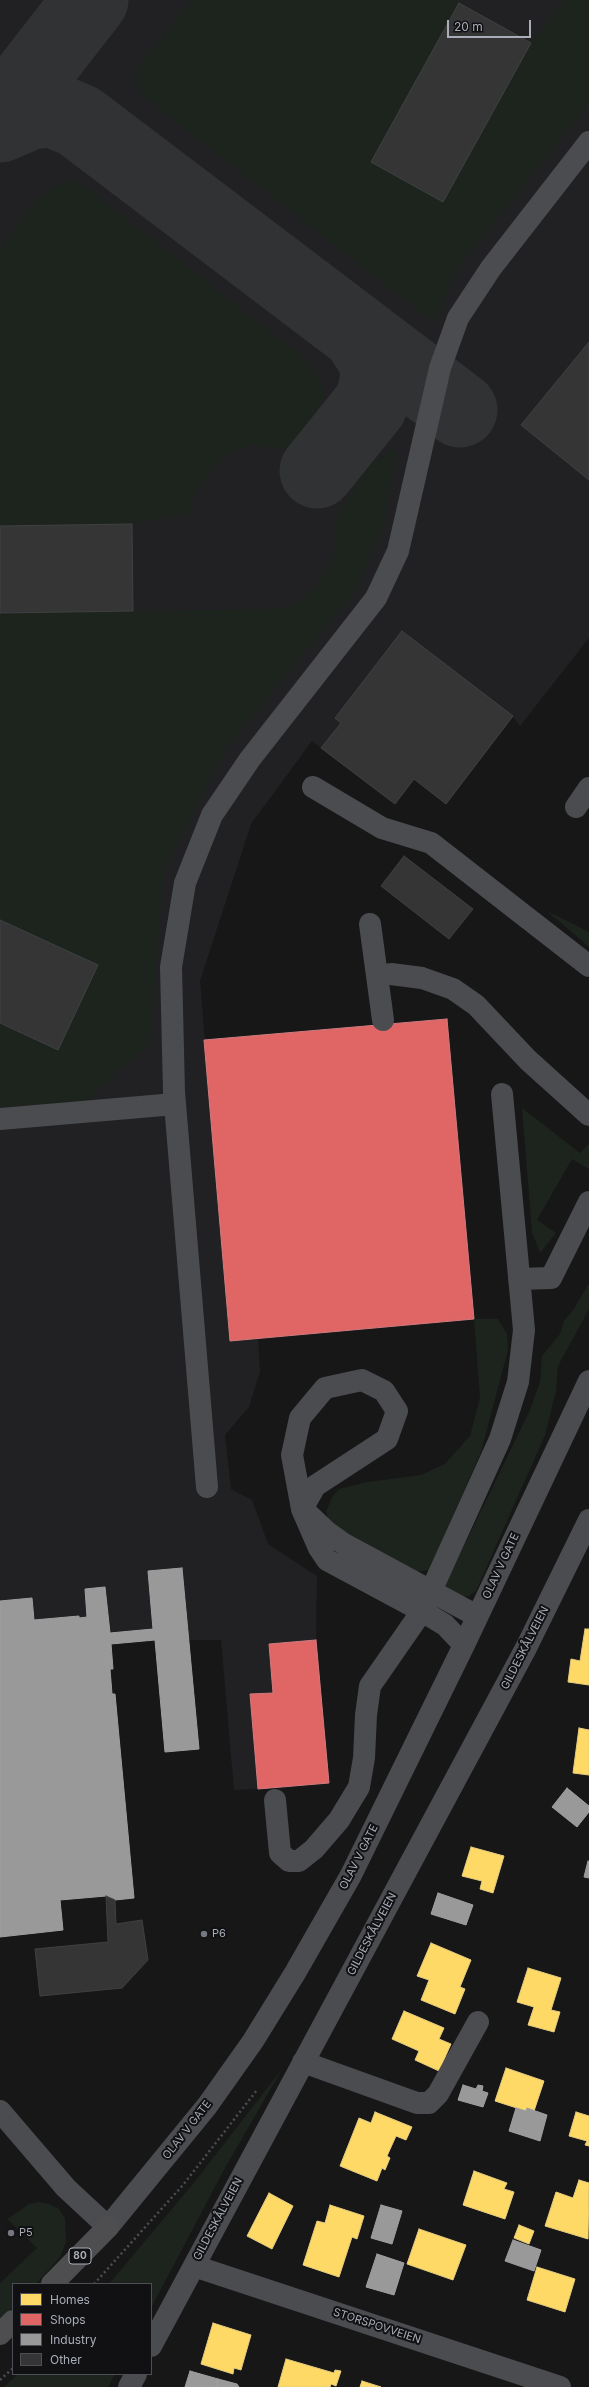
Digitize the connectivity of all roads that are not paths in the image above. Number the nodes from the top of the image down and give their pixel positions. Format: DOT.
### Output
graph roads {
  1 [pos="589,142"];
  2 [pos="313,787"];
  3 [pos="589,788"];
  4 [pos="576,808"];
  5 [pos="370,924"];
  6 [pos="589,966"];
  7 [pos="378,976"];
  8 [pos="383,1020"];
  9 [pos="502,1094"];
  10 [pos="175,1104"];
  11 [pos="589,1115"];
  12 [pos="0,1119"];
  13 [pos="589,1202"];
  14 [pos="519,1279"];
  15 [pos="589,1381"];
  16 [pos="207,1487"];
  17 [pos="302,1509"];
  18 [pos="589,1520"];
  19 [pos="431,1591"];
  20 [pos="422,1611"];
  21 [pos="477,1616"];
  22 [pos="464,1645"];
  23 [pos="275,1800"];
  24 [pos="478,2022"];
  25 [pos="303,2062"];
  26 [pos="2,2111"];
  27 [pos="108,2227"];
  28 [pos="194,2266"];
  29 [pos="53,2283"];
  30 [pos="12,2322"];
  31 [pos="0,2334"];
  32 [pos="152,2344"];
  33 [pos="135,2375"];
  34 [pos="129,2387"];
  35 [pos="560,2387"];
  1 -- 10 [label="street"];
  2 -- 6 [label="street"];
  3 -- 4 [label="street"];
  5 -- 7 [label="street"];
  7 -- 8 [label="street"];
  7 -- 11 [label="street"];
  9 -- 14 [label="street"];
  10 -- 12 [label="street"];
  10 -- 16 [label="street"];
  13 -- 14 [label="street"];
  14 -- 19 [label="street"];
  15 -- 21 [label="street, OLAV V GATE"];
  17 -- 17 [label="street"];
  17 -- 19 [label="street"];
  17 -- 20 [label="street"];
  18 -- 25 [label="street, GILDESKÅLVEIEN"];
  19 -- 20 [label="street"];
  19 -- 21 [label="street"];
  20 -- 22 [label="street"];
  20 -- 23 [label="street"];
  21 -- 22 [label="street, OLAV V GATE"];
  22 -- 27 [label="street, OLAV V GATE"];
  24 -- 25 [label="street"];
  25 -- 28 [label="street, GILDESKÅLVEIEN"];
  26 -- 27 [label="street"];
  27 -- 29 [label="highway, OLAV V GATE / 80"];
  28 -- 32 [label="street, GILDESKÅLVEIEN"];
  28 -- 35 [label="street, STORSPOVVEIEN"];
  30 -- 31 [label="highway"];
  33 -- 34 [label="street"];
}
